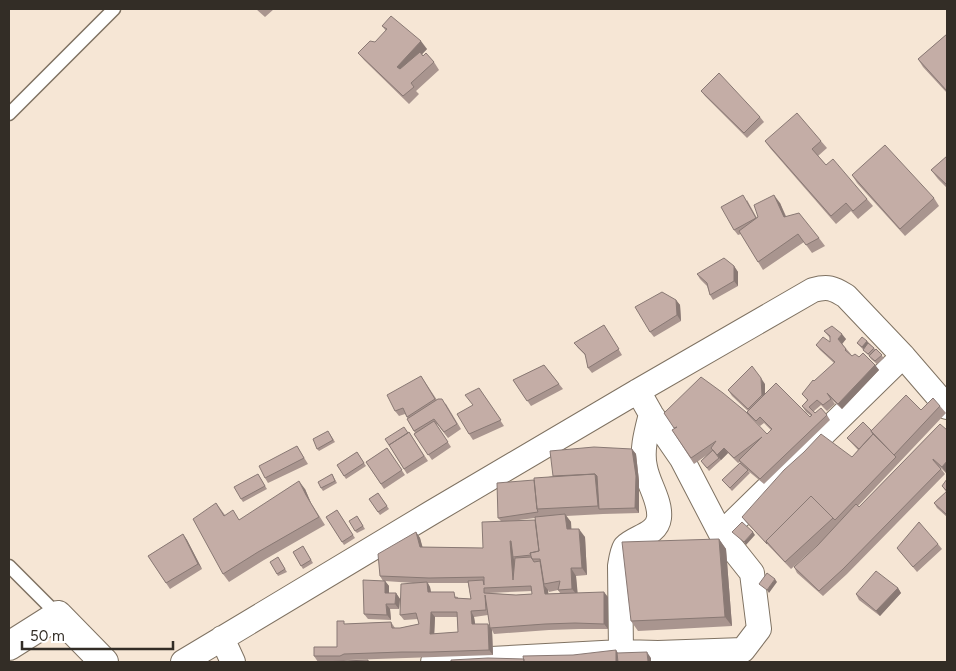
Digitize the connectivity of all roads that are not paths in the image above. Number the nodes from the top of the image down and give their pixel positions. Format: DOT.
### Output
graph roads {
  1 [pos="114,9"];
  2 [pos="9,114"];
  3 [pos="903,356"];
  4 [pos="638,391"];
  5 [pos="947,407"];
  6 [pos="651,414"];
  7 [pos="721,534"];
  8 [pos="9,566"];
  9 [pos="58,615"];
  10 [pos="222,638"];
  11 [pos="9,646"];
  12 [pos="622,652"];
  13 [pos="658,657"];
  14 [pos="104,662"];
  15 [pos="183,662"];
  16 [pos="233,662"];
  17 [pos="433,662"];
  1 -- 2 [label="lane"];
  3 -- 4 [label="street"];
  3 -- 5 [label="street"];
  3 -- 7 [label="street"];
  4 -- 6 [label="street"];
  4 -- 10 [label="street"];
  6 -- 7 [label="street"];
  6 -- 12 [label="street"];
  7 -- 13 [label="street"];
  8 -- 9 [label="lane"];
  9 -- 11 [label="street"];
  9 -- 14 [label="street"];
  10 -- 15 [label="street"];
  10 -- 16 [label="street"];
  12 -- 13 [label="street"];
  12 -- 17 [label="street"];
}
